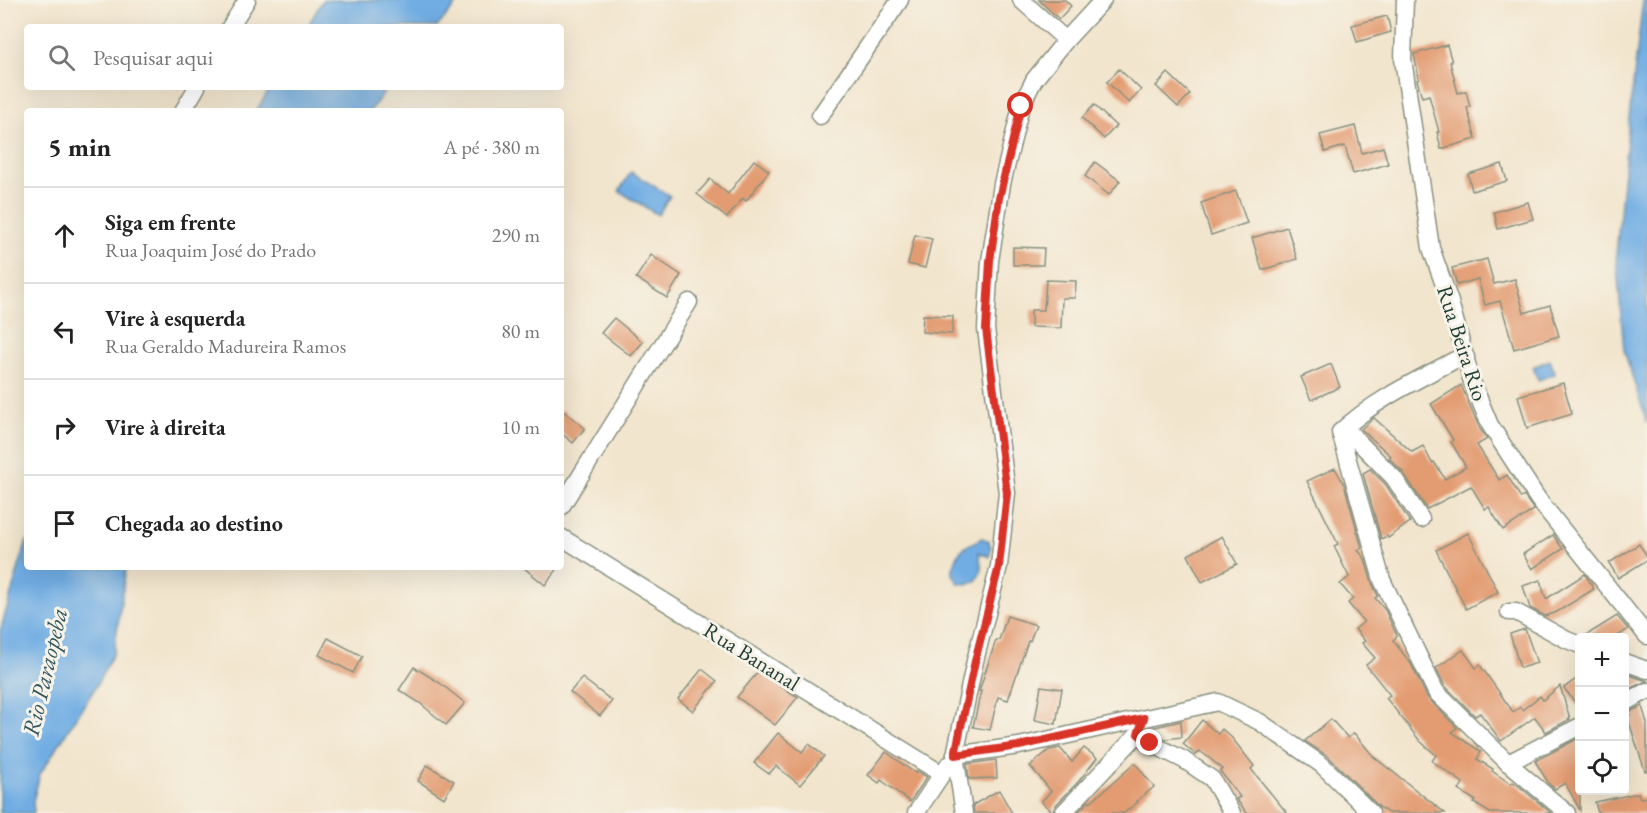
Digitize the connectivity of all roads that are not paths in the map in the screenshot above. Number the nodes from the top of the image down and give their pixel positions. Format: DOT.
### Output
graph roads {
  1 [pos="247,0"];
  2 [pos="900,0"];
  3 [pos="1021,0"];
  4 [pos="1103,0"];
  5 [pos="1405,0"];
  6 [pos="232,24"];
  7 [pos="1066,40"];
  8 [pos="195,90"];
  9 [pos="185,108"];
  10 [pos="820,116"];
  11 [pos="689,302"];
  12 [pos="1466,357"];
  13 [pos="1345,428"];
  14 [pos="564,502"];
  15 [pos="1421,519"];
  16 [pos="564,539"];
  17 [pos="1509,612"];
  18 [pos="1647,636"];
  19 [pos="1575,643"];
  20 [pos="1629,664"];
  21 [pos="1647,670"];
  22 [pos="1647,692"];
  23 [pos="1629,701"];
  24 [pos="1141,726"];
  25 [pos="1575,729"];
  26 [pos="955,755"];
  27 [pos="1508,763"];
  28 [pos="942,774"];
  29 [pos="916,813"];
  30 [pos="964,813"];
  31 [pos="1063,813"];
  32 [pos="1232,813"];
  33 [pos="1371,813"];
  34 [pos="1567,813"];
  1 -- 6 [label="street"];
  2 -- 10 [label="street"];
  3 -- 7 [label="street"];
  4 -- 7 [label="street"];
  5 -- 12 [label="street, Rua Beira Rio"];
  7 -- 26 [label="street"];
  8 -- 9 [label="street"];
  11 -- 14 [label="street"];
  12 -- 13 [label="street"];
  12 -- 18 [label="street, Rua Beira Rio"];
  13 -- 15 [label="street"];
  13 -- 27 [label="street"];
  16 -- 28 [label="street, Rua Bananal"];
  17 -- 19 [label="street"];
  20 -- 21 [label="street"];
  22 -- 23 [label="street"];
  24 -- 26 [label="street"];
  24 -- 31 [label="street"];
  24 -- 32 [label="street"];
  24 -- 33 [label="street"];
  25 -- 27 [label="street"];
  26 -- 28 [label="street"];
  26 -- 30 [label="street"];
  27 -- 34 [label="street"];
  28 -- 29 [label="street"];
}
